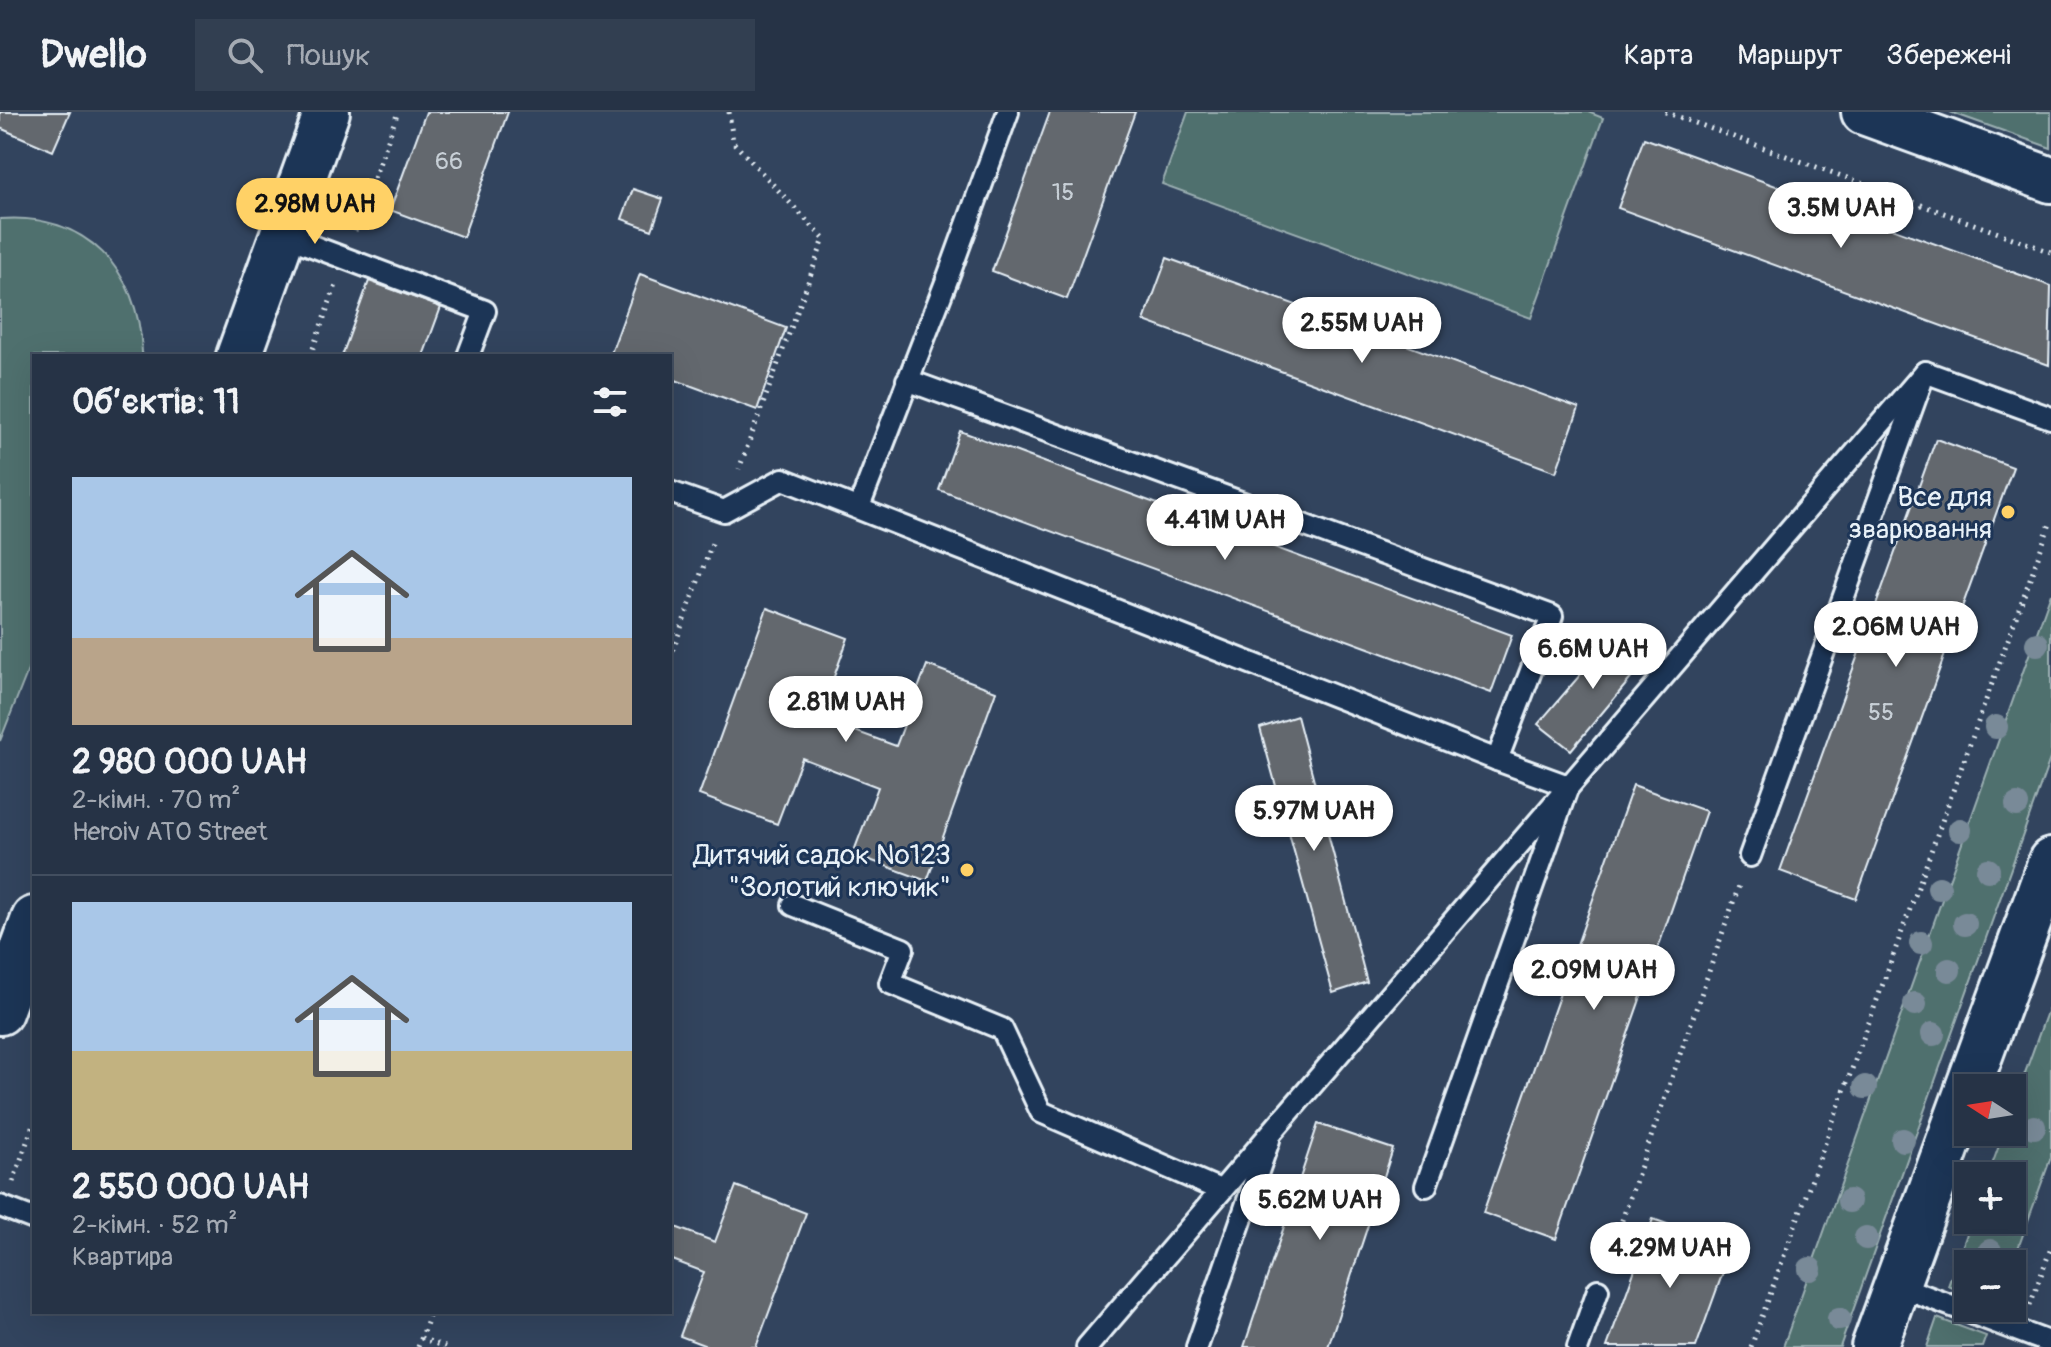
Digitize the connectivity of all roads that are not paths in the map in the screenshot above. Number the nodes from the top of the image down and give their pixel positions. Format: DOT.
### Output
graph roads {
  1 [pos="327,112"];
  2 [pos="1008,112"];
  3 [pos="1864,112"];
  4 [pos="2051,180"];
  5 [pos="283,235"];
  6 [pos="240,354"];
  7 [pos="469,354"];
  8 [pos="1925,372"];
  9 [pos="907,380"];
  10 [pos="2051,418"];
  11 [pos="672,493"];
  12 [pos="859,507"];
  13 [pos="1497,760"];
  14 [pos="1568,786"];
  15 [pos="1750,856"];
  16 [pos="2051,861"];
  17 [pos="793,905"];
  18 [pos="32,924"];
  19 [pos="0,1012"];
  20 [pos="1973,1074"];
  21 [pos="1954,1126"];
  22 [pos="1273,1128"];
  23 [pos="1426,1186"];
  24 [pos="1220,1190"];
  25 [pos="2,1207"];
  26 [pos="32,1218"];
  27 [pos="1896,1285"];
  28 [pos="1598,1290"];
  29 [pos="2051,1343"];
  30 [pos="1087,1347"];
  31 [pos="1197,1347"];
  32 [pos="1578,1347"];
  33 [pos="1874,1347"];
  1 -- 5 [label="street"];
  2 -- 9 [label="lane"];
  3 -- 4 [label="street"];
  5 -- 6 [label="street"];
  5 -- 7 [label="lane"];
  8 -- 10 [label="lane"];
  8 -- 14 [label="lane"];
  8 -- 15 [label="lane"];
  9 -- 12 [label="lane"];
  9 -- 13 [label="lane"];
  11 -- 12 [label="lane"];
  12 -- 13 [label="lane"];
  13 -- 14 [label="lane"];
  14 -- 22 [label="lane"];
  14 -- 23 [label="lane"];
  16 -- 20 [label="street"];
  17 -- 24 [label="lane"];
  18 -- 19 [label="street"];
  21 -- 27 [label="street"];
  22 -- 24 [label="lane"];
  22 -- 31 [label="lane"];
  24 -- 30 [label="lane"];
  25 -- 26 [label="lane"];
  27 -- 29 [label="lane"];
  27 -- 33 [label="street"];
  28 -- 32 [label="lane"];
}
